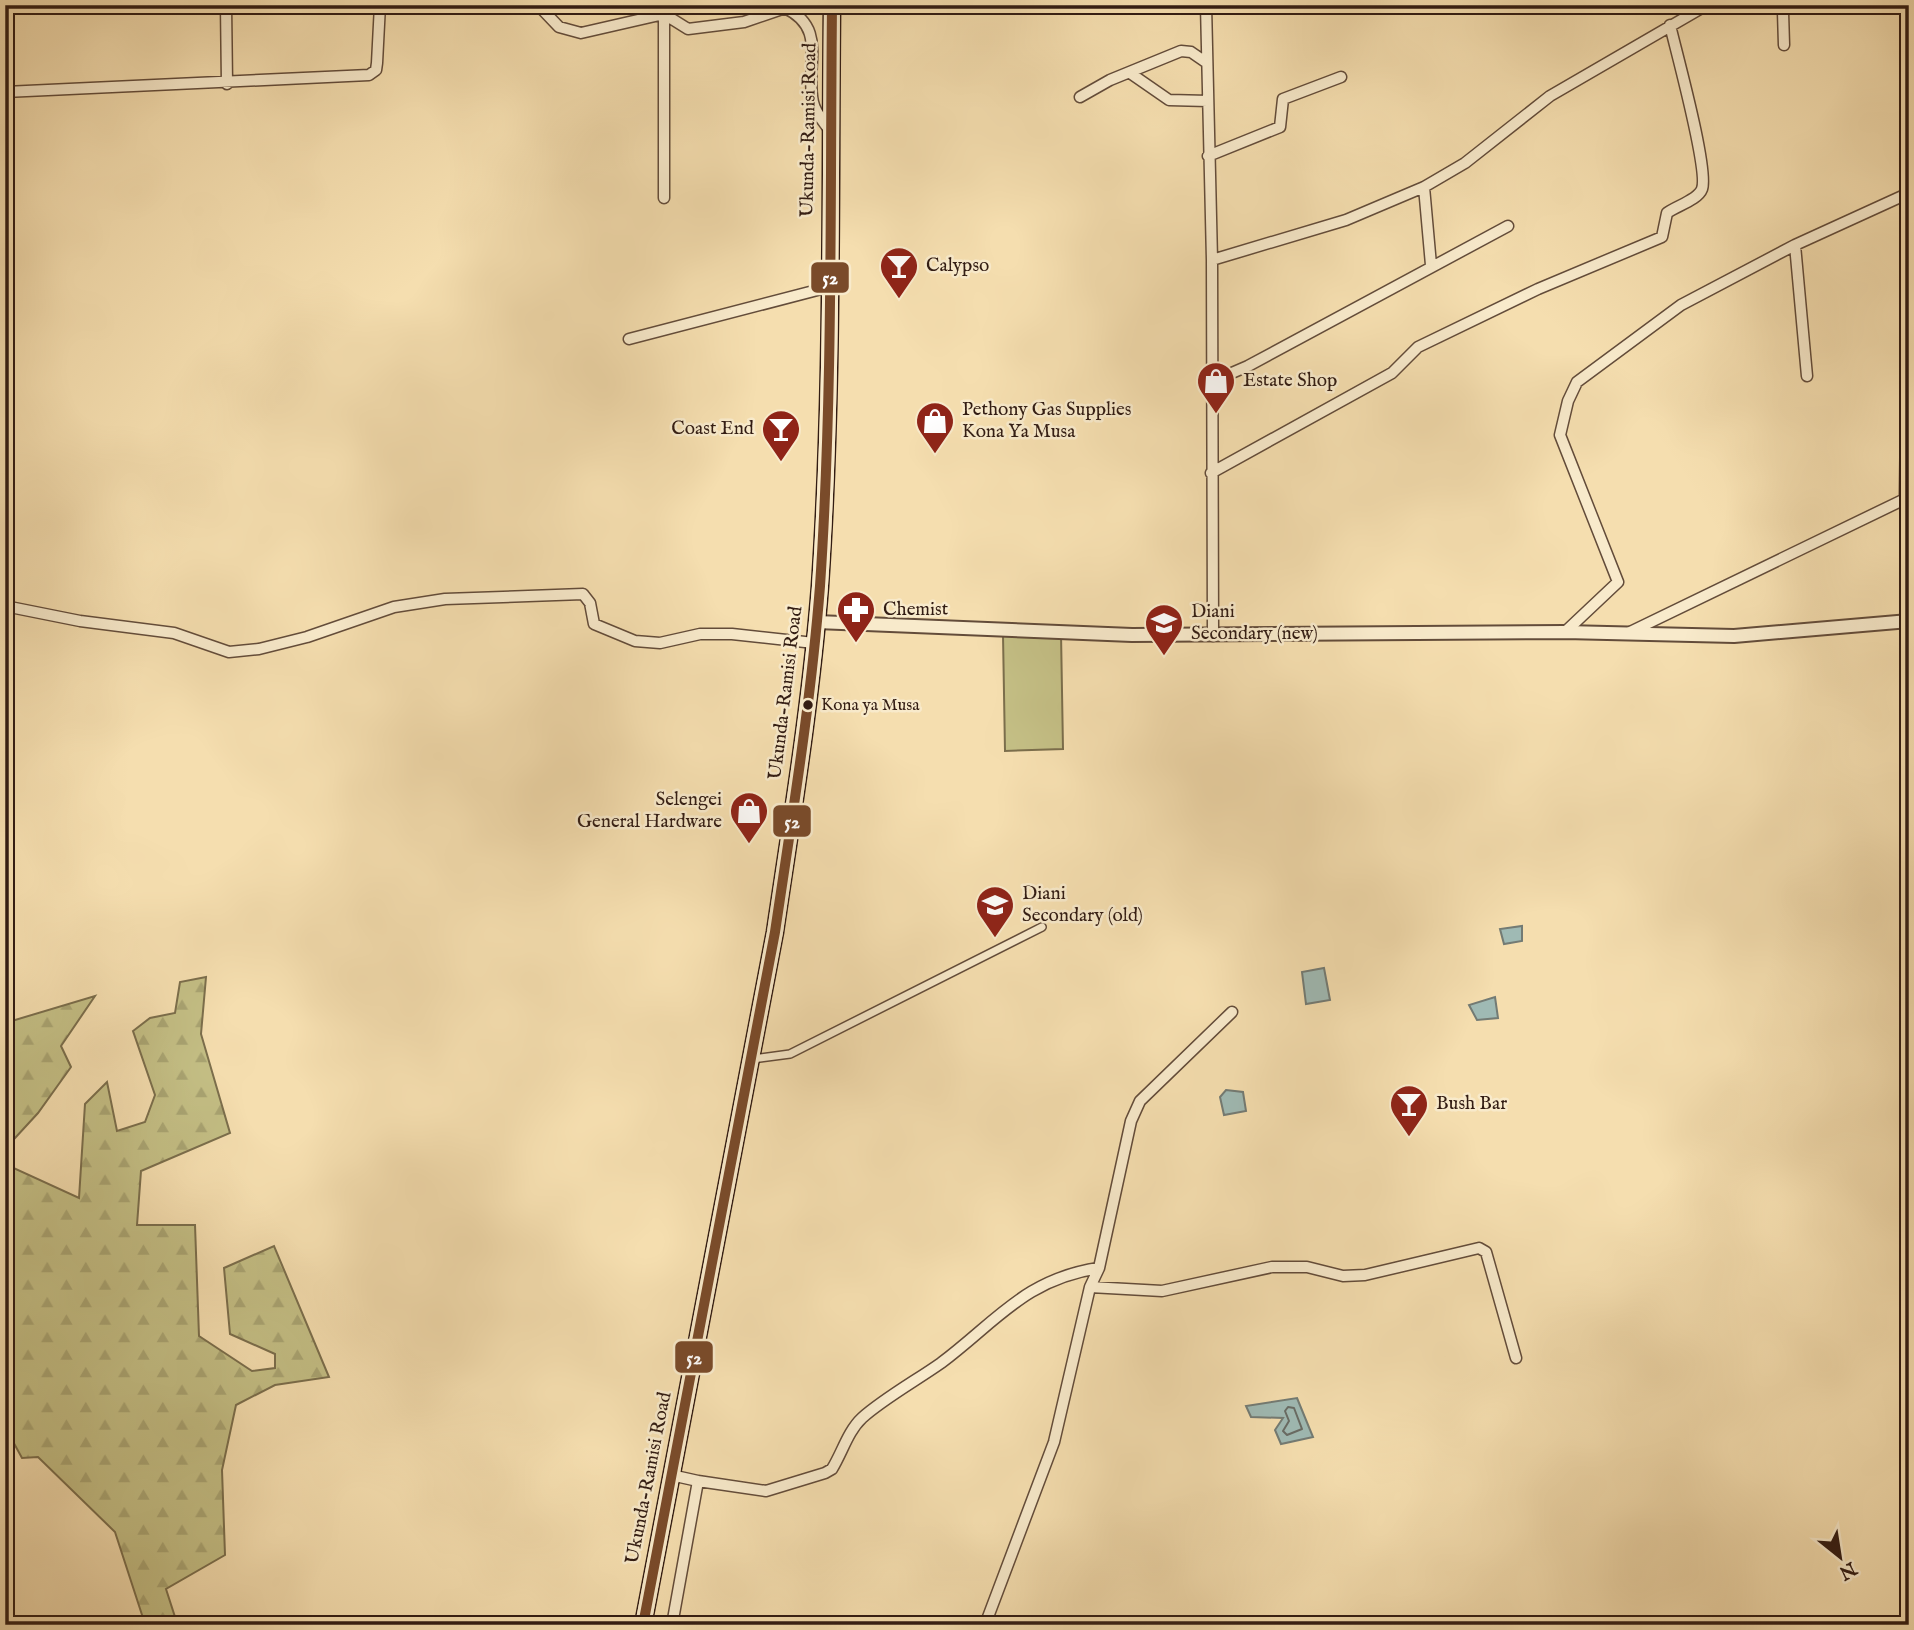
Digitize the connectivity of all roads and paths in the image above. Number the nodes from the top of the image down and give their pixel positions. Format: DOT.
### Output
graph roads {
  1 [pos="226,5"];
  2 [pos="380,5"];
  3 [pos="538,5"];
  4 [pos="832,5"];
  5 [pos="1206,5"];
  6 [pos="1707,5"];
  7 [pos="1779,5"];
  8 [pos="664,9"];
  9 [pos="1670,25"];
  10 [pos="1784,45"];
  11 [pos="1207,63"];
  12 [pos="1130,73"];
  13 [pos="1341,77"];
  14 [pos="227,84"];
  15 [pos="5,92"];
  16 [pos="1080,97"];
  17 [pos="1208,101"];
  18 [pos="830,131"];
  19 [pos="1208,156"];
  20 [pos="1909,183"];
  21 [pos="1424,187"];
  22 [pos="1909,193"];
  23 [pos="664,198"];
  24 [pos="1508,226"];
  25 [pos="1795,245"];
  26 [pos="1212,260"];
  27 [pos="1431,265"];
  28 [pos="829,286"];
  29 [pos="629,339"];
  30 [pos="1807,376"];
  31 [pos="1211,382"];
  32 [pos="1211,473"];
  33 [pos="1907,497"];
  34 [pos="5,606"];
  35 [pos="1909,621"];
  36 [pos="817,622"];
  37 [pos="1565,632"];
  38 [pos="1628,633"];
  39 [pos="1213,636"];
  40 [pos="814,643"];
  41 [pos="1042,927"];
  42 [pos="1232,1012"];
  43 [pos="750,1059"];
  44 [pos="1099,1268"];
  45 [pos="1090,1287"];
  46 [pos="1516,1358"];
  47 [pos="671,1475"];
  48 [pos="698,1481"];
  49 [pos="643,1625"];
  50 [pos="672,1625"];
  51 [pos="985,1625"];
  1 -- 14 [label="street"];
  2 -- 14 [label="street"];
  3 -- 8 [label="street"];
  4 -- 18 [label="highway, Ukunda-Ramisi Road"];
  5 -- 11 [label="street"];
  6 -- 9 [label="street"];
  7 -- 10 [label="street"];
  8 -- 18 [label="street"];
  8 -- 23 [label="street"];
  9 -- 21 [label="street"];
  9 -- 32 [label="street"];
  11 -- 12 [label="street"];
  11 -- 17 [label="street"];
  12 -- 16 [label="street"];
  12 -- 17 [label="street"];
  13 -- 19 [label="street"];
  14 -- 15 [label="street"];
  17 -- 19 [label="street"];
  18 -- 28 [label="highway, Ukunda-Ramisi Road"];
  19 -- 26 [label="street"];
  20 -- 22 [label="street"];
  21 -- 26 [label="street"];
  21 -- 27 [label="street"];
  22 -- 25 [label="street"];
  22 -- 33 [label="street"];
  24 -- 27 [label="street"];
  25 -- 30 [label="street"];
  25 -- 37 [label="street"];
  26 -- 31 [label="street"];
  27 -- 31 [label="street"];
  28 -- 29 [label="street"];
  28 -- 36 [label="highway, Ukunda-Ramisi Road"];
  31 -- 32 [label="street"];
  32 -- 39 [label="street"];
  33 -- 38 [label="street"];
  34 -- 40 [label="street"];
  35 -- 38 [label="street"];
  36 -- 39 [label="street"];
  36 -- 40 [label="highway, Ukunda-Ramisi Road"];
  37 -- 38 [label="street"];
  37 -- 39 [label="street"];
  40 -- 43 [label="highway, Ukunda-Ramisi Road"];
  41 -- 43 [label="street"];
  42 -- 44 [label="street"];
  43 -- 47 [label="highway, Ukunda-Ramisi Road"];
  44 -- 45 [label="street"];
  44 -- 48 [label="street"];
  45 -- 46 [label="street"];
  45 -- 51 [label="street"];
  47 -- 48 [label="street"];
  47 -- 49 [label="highway, Ukunda-Ramisi Road"];
  48 -- 50 [label="street"];
}
